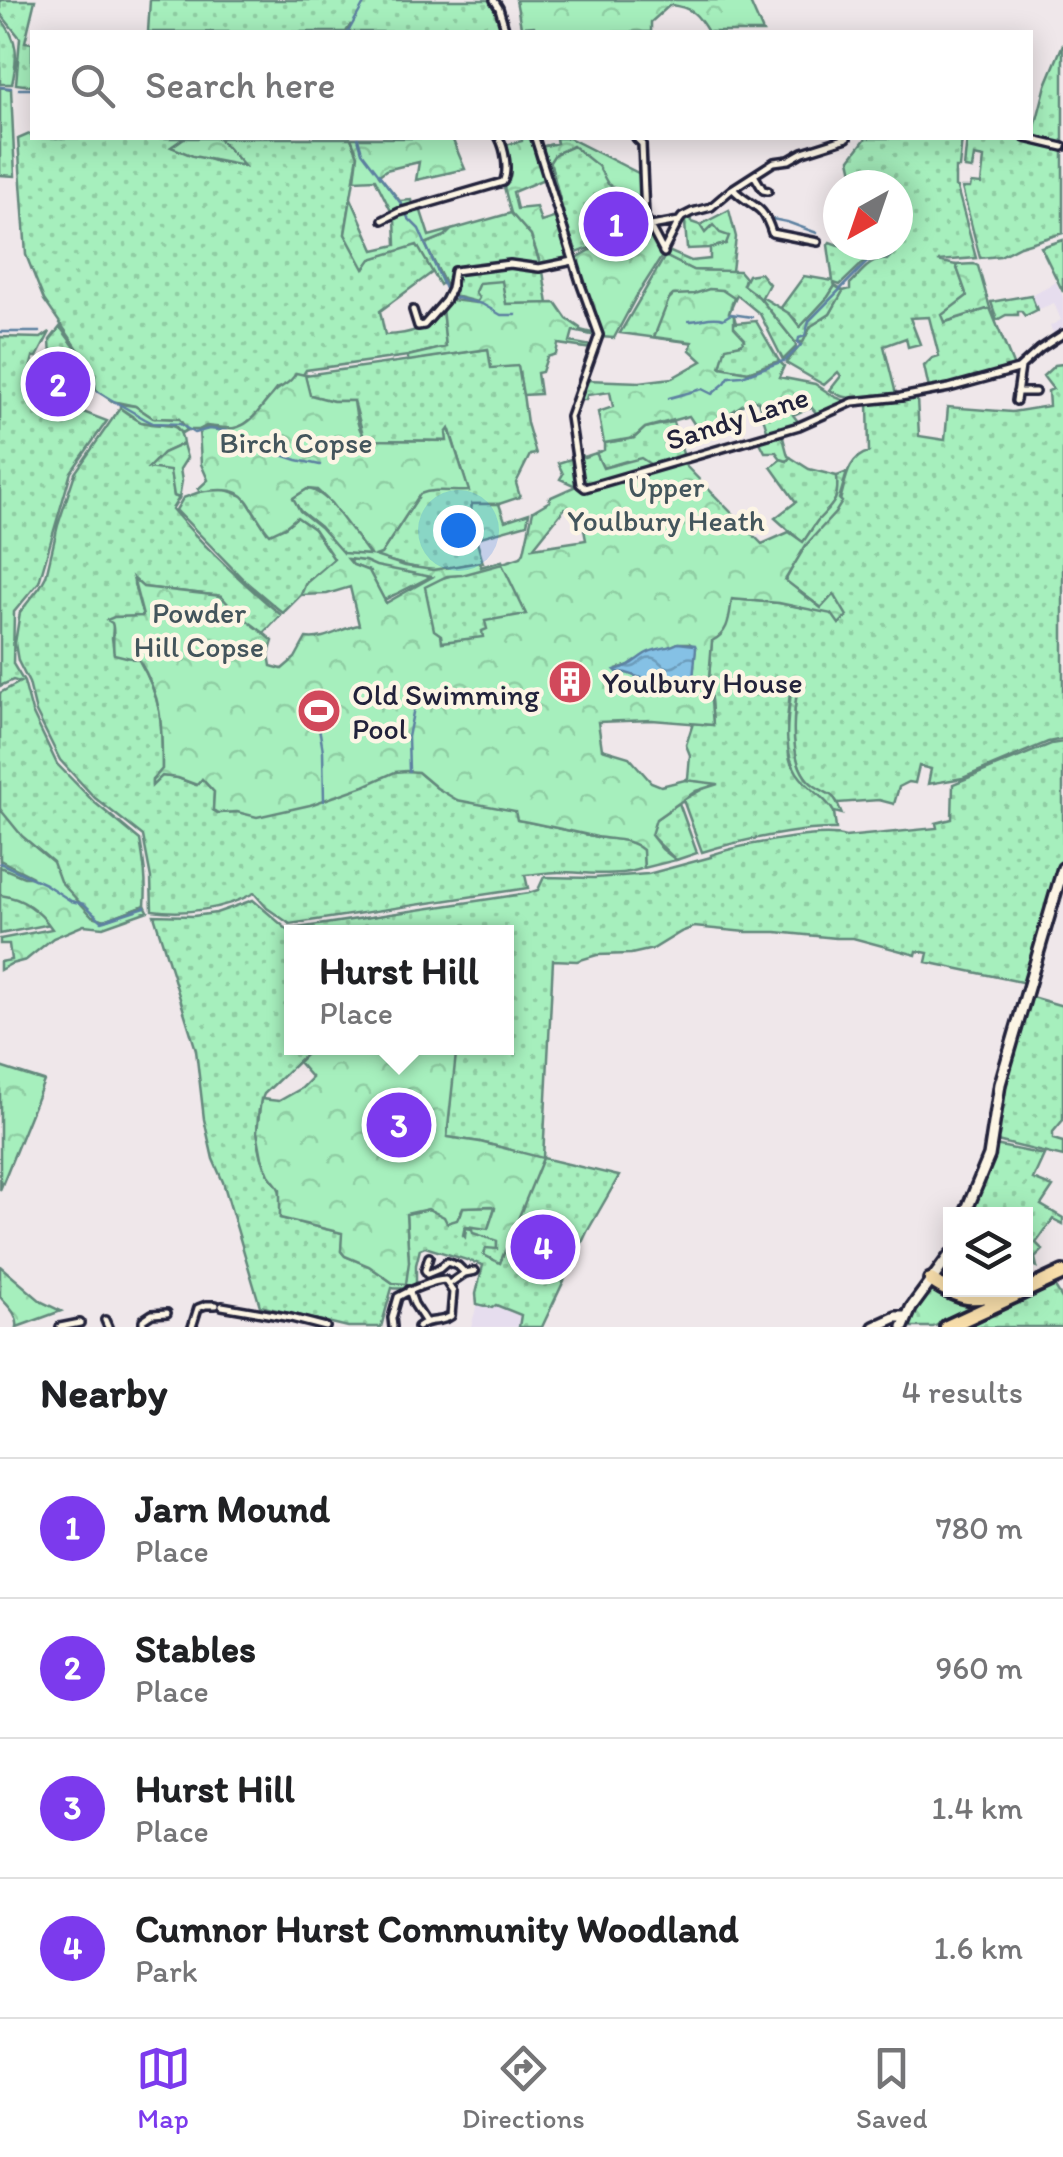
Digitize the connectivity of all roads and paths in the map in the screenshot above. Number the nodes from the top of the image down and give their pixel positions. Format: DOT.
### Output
graph roads {
  1 [pos="494,0"];
  2 [pos="505,30"];
  3 [pos="500,140"];
  4 [pos="536,140"];
  5 [pos="638,140"];
  6 [pos="841,140"];
  7 [pos="1033,140"];
  8 [pos="1063,147"];
  9 [pos="754,175"];
  10 [pos="732,189"];
  11 [pos="768,192"];
  12 [pos="383,220"];
  13 [pos="680,221"];
  14 [pos="651,226"];
  15 [pos="818,242"];
  16 [pos="573,261"];
  17 [pos="414,310"];
  18 [pos="1063,334"];
  19 [pos="1021,367"];
  20 [pos="1017,392"];
  21 [pos="1035,392"];
  22 [pos="1016,401"];
  23 [pos="1063,868"];
  24 [pos="969,1207"];
  25 [pos="429,1258"];
  26 [pos="943,1264"];
  27 [pos="1063,1270"];
  28 [pos="475,1271"];
  29 [pos="465,1273"];
  30 [pos="427,1274"];
  31 [pos="931,1280"];
  32 [pos="432,1282"];
  33 [pos="1033,1282"];
  34 [pos="449,1284"];
  35 [pos="943,1288"];
  36 [pos="412,1290"];
  37 [pos="1000,1297"];
  38 [pos="1002,1297"];
  39 [pos="1006,1297"];
  40 [pos="167,1313"];
  41 [pos="426,1321"];
  42 [pos="904,1322"];
  43 [pos="80,1323"];
  44 [pos="60,1327"];
  45 [pos="143,1327"];
  46 [pos="192,1327"];
  47 [pos="326,1327"];
  48 [pos="393,1327"];
  49 [pos="418,1327"];
  50 [pos="874,1327"];
  51 [pos="936,1327"];
  52 [pos="947,1327"];
  53 [pos="962,1327"];
  1 -- 2 [label="street"];
  3 -- 12 [label="street"];
  4 -- 16 [label="street"];
  5 -- 14 [label="street"];
  6 -- 9 [label="street"];
  7 -- 8 [label="street"];
  9 -- 10 [label="street"];
  9 -- 11 [label="street"];
  10 -- 13 [label="street"];
  10 -- 15 [label="street"];
  13 -- 14 [label="street"];
  13 -- 14 [label="street"];
  16 -- 17 [label="street"];
  16 -- 19 [label="street, Sandy Lane"];
  18 -- 19 [label="street"];
  19 -- 20 [label="street"];
  20 -- 21 [label="street"];
  20 -- 22 [label="street"];
  23 -- 24 [label="main road"];
  25 -- 30 [label="street"];
  26 -- 31 [label="main road"];
  27 -- 33 [label="highway"];
  28 -- 29 [label="street"];
  29 -- 30 [label="street"];
  29 -- 34 [label="street"];
  30 -- 32 [label="street"];
  31 -- 35 [label="highway"];
  31 -- 42 [label="main road"];
  32 -- 34 [label="street"];
  32 -- 36 [label="street"];
  34 -- 41 [label="street"];
  36 -- 41 [label="street"];
  36 -- 48 [label="street"];
  37 -- 51 [label="highway"];
  38 -- 52 [label="highway"];
  39 -- 53 [label="highway"];
  40 -- 45 [label="street"];
  41 -- 49 [label="street"];
  42 -- 50 [label="main road"];
  43 -- 44 [label="street"];
  46 -- 47 [label="street"];
}
